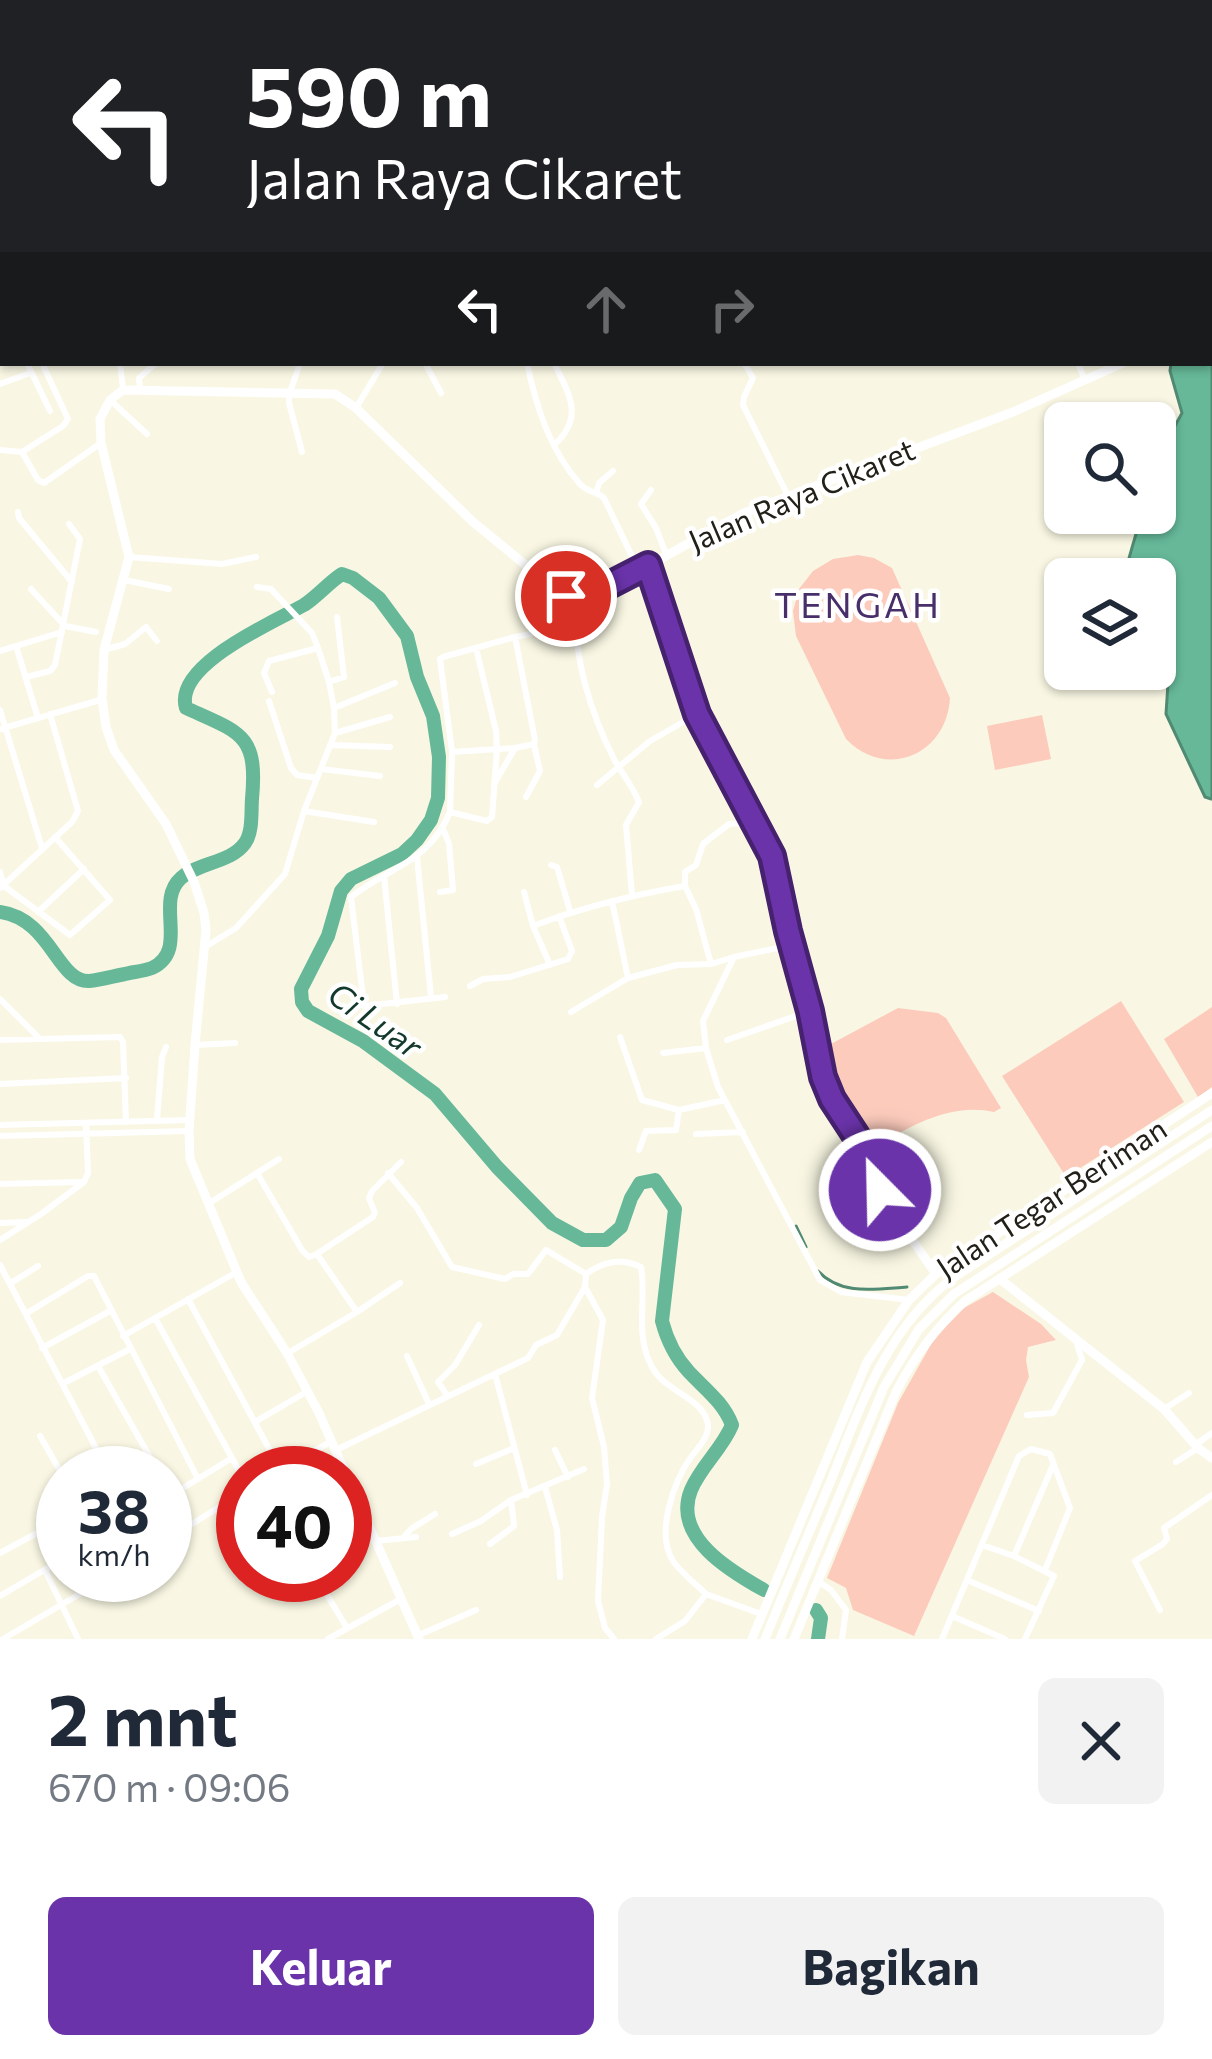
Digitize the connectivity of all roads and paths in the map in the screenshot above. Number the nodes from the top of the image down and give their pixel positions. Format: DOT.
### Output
graph roads {
  1 [pos="43,366"];
  2 [pos="120,366"];
  3 [pos="153,366"];
  4 [pos="299,366"];
  5 [pos="380,366"];
  6 [pos="427,366"];
  7 [pos="528,366"];
  8 [pos="555,366"];
  9 [pos="746,366"];
  10 [pos="1079,366"];
  11 [pos="1117,366"];
  12 [pos="29,368"];
  13 [pos="1085,381"];
  14 [pos="0,384"];
  15 [pos="123,390"];
  16 [pos="140,390"];
  17 [pos="441,393"];
  18 [pos="289,395"];
  19 [pos="110,400"];
  20 [pos="356,408"];
  21 [pos="50,411"];
  22 [pos="147,434"];
  23 [pos="101,442"];
  24 [pos="554,445"];
  25 [pos="0,450"];
  26 [pos="22,452"];
  27 [pos="302,452"];
  28 [pos="614,470"];
  29 [pos="651,490"];
  30 [pos="596,491"];
  31 [pos="788,496"];
  32 [pos="18,512"];
  33 [pos="69,524"];
  34 [pos="666,554"];
  35 [pos="256,556"];
  36 [pos="129,557"];
  37 [pos="644,568"];
  38 [pos="124,580"];
  39 [pos="72,582"];
  40 [pos="257,587"];
  41 [pos="31,589"];
  42 [pos="169,590"];
  43 [pos="575,598"];
  44 [pos="337,616"];
  45 [pos="574,625"];
  46 [pos="63,629"];
  47 [pos="96,632"];
  48 [pos="514,637"];
  49 [pos="157,640"];
  50 [pos="16,646"];
  51 [pos="319,648"];
  52 [pos="476,648"];
  53 [pos="104,650"];
  54 [pos="0,651"];
  55 [pos="26,677"];
  56 [pos="329,682"];
  57 [pos="395,683"];
  58 [pos="101,699"];
  59 [pos="334,708"];
  60 [pos="0,710"];
  61 [pos="50,714"];
  62 [pos="697,714"];
  63 [pos="390,717"];
  64 [pos="38,718"];
  65 [pos="3,728"];
  66 [pos="334,734"];
  67 [pos="534,744"];
  68 [pos="330,745"];
  69 [pos="390,747"];
  70 [pos="515,748"];
  71 [pos="497,749"];
  72 [pos="452,752"];
  73 [pos="618,767"];
  74 [pos="321,769"];
  75 [pos="380,776"];
  76 [pos="317,778"];
  77 [pos="597,785"];
  78 [pos="493,787"];
  79 [pos="526,797"];
  80 [pos="304,811"];
  81 [pos="450,812"];
  82 [pos="374,822"];
  83 [pos="443,828"];
  84 [pos="758,832"];
  85 [pos="55,837"];
  86 [pos="43,848"];
  87 [pos="417,857"];
  88 [pos="551,865"];
  89 [pos="85,868"];
  90 [pos="0,872"];
  91 [pos="384,876"];
  92 [pos="685,886"];
  93 [pos="2,887"];
  94 [pos="440,892"];
  95 [pos="524,892"];
  96 [pos="632,895"];
  97 [pos="612,901"];
  98 [pos="570,911"];
  99 [pos="38,912"];
  100 [pos="559,916"];
  101 [pos="533,926"];
  102 [pos="792,945"];
  103 [pos="205,947"];
  104 [pos="738,956"];
  105 [pos="711,964"];
  106 [pos="550,965"];
  107 [pos="628,978"];
  108 [pos="470,986"];
  109 [pos="445,997"];
  110 [pos="431,998"];
  111 [pos="0,999"];
  112 [pos="397,1004"];
  113 [pos="810,1011"];
  114 [pos="571,1012"];
  115 [pos="620,1037"];
  116 [pos="39,1038"];
  117 [pos="0,1040"];
  118 [pos="727,1040"];
  119 [pos="235,1043"];
  120 [pos="195,1045"];
  121 [pos="166,1047"];
  122 [pos="706,1048"];
  123 [pos="663,1053"];
  124 [pos="126,1078"];
  125 [pos="0,1084"];
  126 [pos="1212,1093"];
  127 [pos="725,1100"];
  128 [pos="679,1110"];
  129 [pos="1212,1110"];
  130 [pos="158,1120"];
  131 [pos="126,1122"];
  132 [pos="86,1124"];
  133 [pos="0,1125"];
  134 [pos="190,1125"];
  135 [pos="1212,1126"];
  136 [pos="743,1132"];
  137 [pos="697,1134"];
  138 [pos="86,1135"];
  139 [pos="0,1136"];
  140 [pos="1212,1142"];
  141 [pos="640,1150"];
  142 [pos="278,1159"];
  143 [pos="401,1162"];
  144 [pos="388,1173"];
  145 [pos="257,1174"];
  146 [pos="84,1182"];
  147 [pos="0,1184"];
  148 [pos="208,1204"];
  149 [pos="30,1221"];
  150 [pos="0,1222"];
  151 [pos="0,1240"];
  152 [pos="317,1254"];
  153 [pos="0,1265"];
  154 [pos="38,1266"];
  155 [pos="237,1271"];
  156 [pos="586,1274"];
  157 [pos="936,1274"];
  158 [pos="1000,1279"];
  159 [pos="400,1283"];
  160 [pos="10,1284"];
  161 [pos="585,1287"];
  162 [pos="188,1299"];
  163 [pos="909,1300"];
  164 [pos="27,1312"];
  165 [pos="110,1312"];
  166 [pos="357,1312"];
  167 [pos="155,1318"];
  168 [pos="479,1324"];
  169 [pos="123,1336"];
  170 [pos="1076,1341"];
  171 [pos="42,1348"];
  172 [pos="130,1349"];
  173 [pos="287,1353"];
  174 [pos="407,1356"];
  175 [pos="98,1366"];
  176 [pos="495,1374"];
  177 [pos="62,1384"];
  178 [pos="308,1391"];
  179 [pos="1190,1393"];
  180 [pos="447,1395"];
  181 [pos="429,1404"];
  182 [pos="1164,1409"];
  183 [pos="1028,1415"];
  184 [pos="255,1422"];
  185 [pos="837,1433"];
  186 [pos="1212,1433"];
  187 [pos="864,1435"];
  188 [pos="40,1436"];
  189 [pos="334,1445"];
  190 [pos="46,1446"];
  191 [pos="95,1446"];
  192 [pos="144,1446"];
  193 [pos="225,1446"];
  194 [pos="266,1446"];
  195 [pos="1197,1446"];
  196 [pos="874,1447"];
  197 [pos="514,1448"];
  198 [pos="555,1450"];
  199 [pos="843,1450"];
  200 [pos="1212,1458"];
  201 [pos="1054,1462"];
  202 [pos="1176,1462"];
  203 [pos="476,1463"];
  204 [pos="216,1468"];
  205 [pos="584,1469"];
  206 [pos="568,1477"];
  207 [pos="198,1479"];
  208 [pos="192,1483"];
  209 [pos="545,1487"];
  210 [pos="527,1495"];
  211 [pos="1210,1497"];
  212 [pos="512,1500"];
  213 [pos="435,1514"];
  214 [pos="36,1534"];
  215 [pos="452,1534"];
  216 [pos="416,1537"];
  217 [pos="403,1538"];
  218 [pos="375,1541"];
  219 [pos="490,1544"];
  220 [pos="982,1545"];
  221 [pos="0,1553"];
  222 [pos="1014,1556"];
  223 [pos="798,1561"];
  224 [pos="811,1566"];
  225 [pos="1045,1570"];
  226 [pos="36,1575"];
  227 [pos="560,1577"];
  228 [pos="967,1580"];
  229 [pos="818,1582"];
  230 [pos="706,1594"];
  231 [pos="0,1596"];
  232 [pos="401,1599"];
  233 [pos="61,1602"];
  234 [pos="69,1602"];
  235 [pos="331,1602"];
  236 [pos="63,1606"];
  237 [pos="476,1610"];
  238 [pos="1160,1610"];
  239 [pos="1039,1611"];
  240 [pos="761,1614"];
  241 [pos="952,1616"];
  242 [pos="843,1626"];
  243 [pos="347,1628"];
  244 [pos="993,1635"];
  245 [pos="418,1637"];
  246 [pos="76,1638"];
  247 [pos="3,1639"];
  248 [pos="328,1639"];
  249 [pos="614,1639"];
  250 [pos="656,1639"];
  251 [pos="752,1639"];
  252 [pos="765,1639"];
  253 [pos="780,1639"];
  254 [pos="794,1639"];
  255 [pos="833,1639"];
  256 [pos="842,1639"];
  257 [pos="942,1639"];
  258 [pos="981,1639"];
  259 [pos="1005,1639"];
  260 [pos="1025,1639"];
  1 -- 26 [label="street"];
  2 -- 15 [label="street"];
  3 -- 16 [label="street"];
  4 -- 18 [label="street"];
  5 -- 20 [label="street"];
  6 -- 17 [label="street"];
  7 -- 24 [label="street"];
  8 -- 24 [label="street"];
  9 -- 31 [label="street"];
  10 -- 13 [label="street"];
  11 -- 13 [label="main road, Jalan Raya Cikaret"];
  12 -- 14 [label="street"];
  12 -- 21 [label="street"];
  13 -- 31 [label="main road, Jalan Raya Cikaret"];
  15 -- 16 [label="main road"];
  15 -- 19 [label="main road"];
  16 -- 18 [label="main road"];
  18 -- 20 [label="main road"];
  18 -- 27 [label="street"];
  19 -- 22 [label="street"];
  19 -- 23 [label="main road"];
  20 -- 43 [label="main road"];
  23 -- 26 [label="street"];
  23 -- 36 [label="main road"];
  24 -- 30 [label="street"];
  25 -- 26 [label="street"];
  28 -- 30 [label="street"];
  29 -- 34 [label="street"];
  30 -- 37 [label="street"];
  31 -- 34 [label="main road, Jalan Raya Cikaret"];
  32 -- 39 [label="street"];
  33 -- 39 [label="street"];
  34 -- 37 [label="main road, Jalan Raya Cikaret"];
  35 -- 36 [label="street"];
  36 -- 38 [label="main road"];
  37 -- 43 [label="main road, Jalan Raya Cikaret"];
  37 -- 62 [label="main road"];
  38 -- 42 [label="street"];
  38 -- 53 [label="main road"];
  39 -- 46 [label="street"];
  40 -- 51 [label="street"];
  41 -- 46 [label="street"];
  43 -- 45 [label="street"];
  44 -- 56 [label="street"];
  45 -- 48 [label="street"];
  45 -- 73 [label="street"];
  46 -- 47 [label="street"];
  46 -- 50 [label="street"];
  46 -- 55 [label="street"];
  48 -- 52 [label="street"];
  48 -- 67 [label="street"];
  49 -- 53 [label="street"];
  50 -- 54 [label="street"];
  50 -- 55 [label="street"];
  51 -- 56 [label="street"];
  51 -- 76 [label="street"];
  52 -- 71 [label="street"];
  52 -- 72 [label="street"];
  53 -- 58 [label="main road"];
  55 -- 64 [label="street"];
  56 -- 59 [label="street"];
  57 -- 59 [label="street"];
  58 -- 61 [label="street"];
  58 -- 103 [label="main road"];
  59 -- 66 [label="street"];
  60 -- 65 [label="street"];
  61 -- 64 [label="street"];
  61 -- 85 [label="street"];
  62 -- 73 [label="street"];
  62 -- 84 [label="main road"];
  63 -- 66 [label="street"];
  64 -- 65 [label="street"];
  65 -- 86 [label="street"];
  66 -- 68 [label="street"];
  67 -- 70 [label="street"];
  67 -- 79 [label="street"];
  68 -- 69 [label="street"];
  68 -- 74 [label="street"];
  70 -- 71 [label="street"];
  70 -- 78 [label="street"];
  71 -- 72 [label="street"];
  71 -- 78 [label="street"];
  72 -- 81 [label="street"];
  73 -- 77 [label="street"];
  73 -- 96 [label="street"];
  74 -- 75 [label="street"];
  74 -- 76 [label="street"];
  76 -- 80 [label="street"];
  78 -- 81 [label="street"];
  80 -- 82 [label="street"];
  80 -- 103 [label="street"];
  81 -- 83 [label="street"];
  83 -- 87 [label="street"];
  83 -- 94 [label="street"];
  84 -- 92 [label="street"];
  84 -- 102 [label="main road"];
  85 -- 86 [label="street"];
  85 -- 89 [label="street"];
  86 -- 93 [label="street"];
  87 -- 91 [label="street"];
  87 -- 110 [label="street"];
  88 -- 98 [label="street"];
  89 -- 99 [label="street"];
  89 -- 99 [label="street"];
  90 -- 93 [label="street"];
  91 -- 112 [label="street"];
  91 -- 112 [label="street"];
  92 -- 96 [label="street"];
  92 -- 105 [label="street"];
  93 -- 99 [label="street"];
  95 -- 101 [label="street"];
  96 -- 97 [label="street"];
  97 -- 98 [label="street"];
  97 -- 107 [label="street"];
  98 -- 100 [label="street"];
  100 -- 101 [label="street"];
  100 -- 106 [label="street"];
  101 -- 106 [label="street"];
  102 -- 104 [label="street"];
  102 -- 113 [label="main road"];
  103 -- 120 [label="main road"];
  104 -- 105 [label="street"];
  104 -- 122 [label="street"];
  105 -- 107 [label="street"];
  106 -- 108 [label="street"];
  107 -- 114 [label="street"];
  109 -- 110 [label="street"];
  110 -- 112 [label="street"];
  111 -- 116 [label="street"];
  113 -- 118 [label="street"];
  113 -- 157 [label="main road"];
  115 -- 128 [label="street"];
  116 -- 117 [label="street"];
  116 -- 124 [label="street"];
  119 -- 120 [label="street"];
  120 -- 134 [label="main road"];
  121 -- 130 [label="street"];
  122 -- 123 [label="street"];
  122 -- 127 [label="street"];
  124 -- 125 [label="street"];
  124 -- 131 [label="street"];
  126 -- 157 [label="main road, Jalan Tegar Beriman"];
  127 -- 128 [label="street"];
  127 -- 136 [label="street"];
  128 -- 141 [label="street"];
  129 -- 199 [label="main road, Jalan Tegar Beriman"];
  130 -- 131 [label="street"];
  130 -- 134 [label="street"];
  131 -- 132 [label="street"];
  132 -- 133 [label="street"];
  132 -- 138 [label="street"];
  134 -- 138 [label="street"];
  134 -- 148 [label="main road"];
  135 -- 187 [label="main road, Jalan Tegar Beriman"];
  136 -- 137 [label="street"];
  136 -- 163 [label="street"];
  138 -- 139 [label="street"];
  138 -- 146 [label="street"];
  140 -- 158 [label="main road, Jalan Tegar Beriman"];
  142 -- 145 [label="street"];
  143 -- 144 [label="street"];
  144 -- 152 [label="street"];
  144 -- 156 [label="street"];
  145 -- 148 [label="street"];
  145 -- 152 [label="street"];
  146 -- 147 [label="street"];
  146 -- 149 [label="street"];
  148 -- 155 [label="main road"];
  149 -- 150 [label="street"];
  149 -- 151 [label="street"];
  152 -- 166 [label="street"];
  153 -- 160 [label="street"];
  154 -- 160 [label="street"];
  155 -- 162 [label="street"];
  155 -- 173 [label="main road"];
  156 -- 161 [label="street"];
  156 -- 230 [label="street"];
  157 -- 163 [label="main road, Jalan Tegar Beriman"];
  158 -- 170 [label="main road"];
  158 -- 196 [label="main road, Jalan Tegar Beriman"];
  159 -- 166 [label="street"];
  160 -- 164 [label="street"];
  161 -- 176 [label="street"];
  161 -- 249 [label="street"];
  162 -- 167 [label="street"];
  162 -- 184 [label="street"];
  163 -- 185 [label="main road, Jalan Tegar Beriman"];
  164 -- 165 [label="street"];
  164 -- 171 [label="street"];
  165 -- 169 [label="street"];
  165 -- 171 [label="street"];
  166 -- 173 [label="street"];
  167 -- 169 [label="street"];
  167 -- 193 [label="street"];
  168 -- 180 [label="street"];
  169 -- 172 [label="street"];
  170 -- 182 [label="main road"];
  170 -- 183 [label="street"];
  171 -- 177 [label="street"];
  172 -- 175 [label="street"];
  172 -- 207 [label="street"];
  173 -- 178 [label="main road"];
  174 -- 181 [label="street"];
  175 -- 177 [label="street"];
  175 -- 192 [label="street"];
  176 -- 180 [label="street"];
  176 -- 197 [label="street"];
  177 -- 191 [label="street"];
  178 -- 184 [label="street"];
  178 -- 189 [label="main road"];
  179 -- 182 [label="street"];
  180 -- 181 [label="street"];
  181 -- 189 [label="street"];
  182 -- 195 [label="main road"];
  184 -- 194 [label="street"];
  185 -- 199 [label="main road"];
  185 -- 240 [label="main road, Jalan Tegar Beriman"];
  186 -- 195 [label="street"];
  187 -- 196 [label="main road"];
  187 -- 224 [label="main road, Jalan Tegar Beriman"];
  188 -- 190 [label="street"];
  189 -- 218 [label="main road"];
  195 -- 200 [label="main road"];
  195 -- 202 [label="street"];
  196 -- 229 [label="main road, Jalan Tegar Beriman"];
  197 -- 203 [label="street"];
  197 -- 210 [label="street"];
  198 -- 206 [label="street"];
  199 -- 223 [label="main road, Jalan Tegar Beriman"];
  201 -- 220 [label="street"];
  201 -- 222 [label="street"];
  201 -- 225 [label="street"];
  204 -- 207 [label="street"];
  205 -- 206 [label="street"];
  206 -- 209 [label="street"];
  207 -- 208 [label="street"];
  209 -- 210 [label="street"];
  209 -- 227 [label="street"];
  210 -- 212 [label="street"];
  211 -- 238 [label="street"];
  212 -- 215 [label="street"];
  212 -- 219 [label="street"];
  213 -- 217 [label="street"];
  214 -- 221 [label="street"];
  216 -- 217 [label="street"];
  217 -- 218 [label="street"];
  218 -- 232 [label="main road"];
  220 -- 222 [label="street"];
  220 -- 228 [label="street"];
  222 -- 225 [label="street"];
  223 -- 224 [label="main road"];
  223 -- 252 [label="main road, Jalan Tegar Beriman"];
  224 -- 253 [label="main road, Jalan Tegar Beriman"];
  225 -- 239 [label="street"];
  226 -- 231 [label="street"];
  228 -- 239 [label="street"];
  228 -- 241 [label="street"];
  229 -- 242 [label="street"];
  229 -- 254 [label="main road, Jalan Tegar Beriman"];
  230 -- 240 [label="street"];
  230 -- 250 [label="street"];
  232 -- 243 [label="street"];
  232 -- 245 [label="main road"];
  233 -- 236 [label="street"];
  234 -- 236 [label="street"];
  235 -- 243 [label="street"];
  236 -- 246 [label="street"];
  236 -- 247 [label="street"];
  237 -- 245 [label="street"];
  239 -- 260 [label="street"];
  240 -- 251 [label="main road, Jalan Tegar Beriman"];
  241 -- 244 [label="street"];
  241 -- 257 [label="street"];
  242 -- 255 [label="street"];
  242 -- 256 [label="street"];
  243 -- 248 [label="street"];
  244 -- 258 [label="street"];
  244 -- 259 [label="street"];
}
